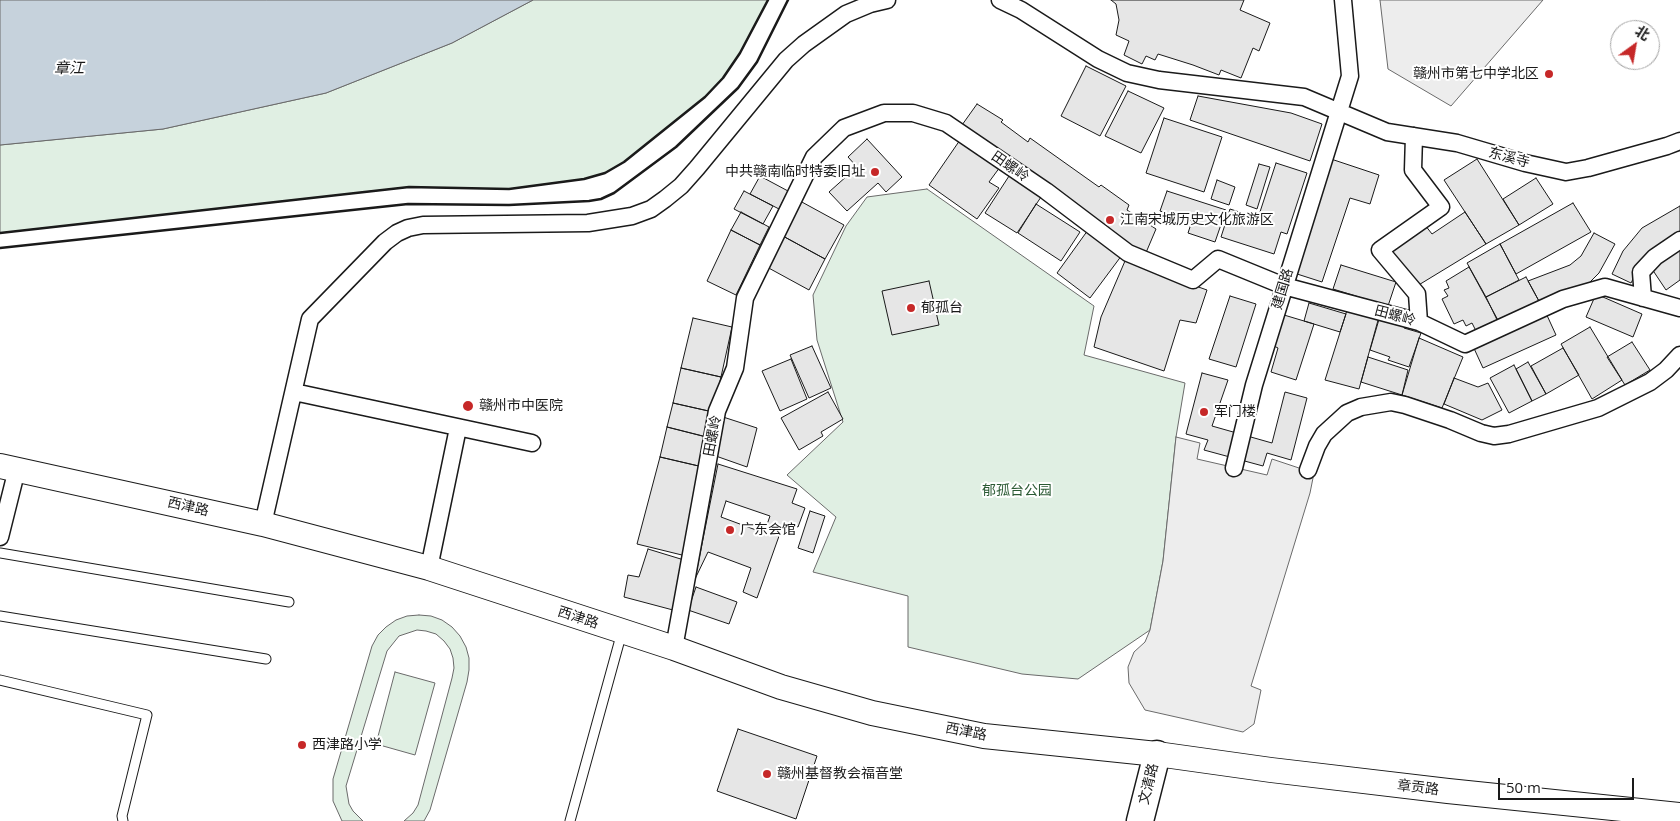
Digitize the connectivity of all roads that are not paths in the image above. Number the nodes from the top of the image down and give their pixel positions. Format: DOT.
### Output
graph roads {
  1 [pos="887,0"];
  2 [pos="1000,0"];
  3 [pos="1343,0"];
  4 [pos="1339,113"];
  5 [pos="1414,136"];
  6 [pos="1680,140"];
  7 [pos="1680,240"];
  8 [pos="1284,286"];
  9 [pos="1643,298"];
  10 [pos="1680,308"];
  11 [pos="1419,322"];
  12 [pos="1680,355"];
  13 [pos="294,392"];
  14 [pos="458,428"];
  15 [pos="532,443"];
  16 [pos="9,468"];
  17 [pos="1234,468"];
  18 [pos="1308,470"];
  19 [pos="263,524"];
  20 [pos="0,537"];
  21 [pos="0,553"];
  22 [pos="429,568"];
  23 [pos="289,602"];
  24 [pos="0,616"];
  25 [pos="622,632"];
  26 [pos="674,648"];
  27 [pos="266,659"];
  28 [pos="0,680"];
  29 [pos="1157,754"];
  30 [pos="1680,815"];
  31 [pos="123,821"];
  32 [pos="570,821"];
  33 [pos="1140,821"];
  34 [pos="1150,821"];
  1 -- 13 [label="street"];
  2 -- 4 [label="street, 东溪寺"];
  3 -- 4 [label="street, 建国路"];
  4 -- 5 [label="street, 东溪寺"];
  4 -- 8 [label="street, 建国路"];
  5 -- 6 [label="street, 东溪寺"];
  5 -- 11 [label="street"];
  7 -- 9 [label="street"];
  8 -- 11 [label="street, 田螺岭"];
  8 -- 17 [label="street, 建国路"];
  8 -- 26 [label="street, 田螺岭"];
  9 -- 10 [label="street, 田螺岭"];
  9 -- 11 [label="street, 田螺岭"];
  12 -- 18 [label="street"];
  13 -- 14 [label="street"];
  13 -- 19 [label="street"];
  14 -- 15 [label="street"];
  14 -- 22 [label="street"];
  16 -- 19 [label="main road, 西津路"];
  16 -- 20 [label="street"];
  19 -- 22 [label="main road, 西津路"];
  21 -- 23 [label="lane"];
  22 -- 25 [label="main road, 西津路"];
  24 -- 27 [label="lane"];
  25 -- 26 [label="main road, 西津路"];
  25 -- 32 [label="lane"];
  26 -- 29 [label="main road, 西津路"];
  28 -- 31 [label="lane"];
  29 -- 30 [label="main road, 章贡路"];
  29 -- 33 [label="main road, 文清路"];
  29 -- 34 [label="main road, 文清路"];
}
